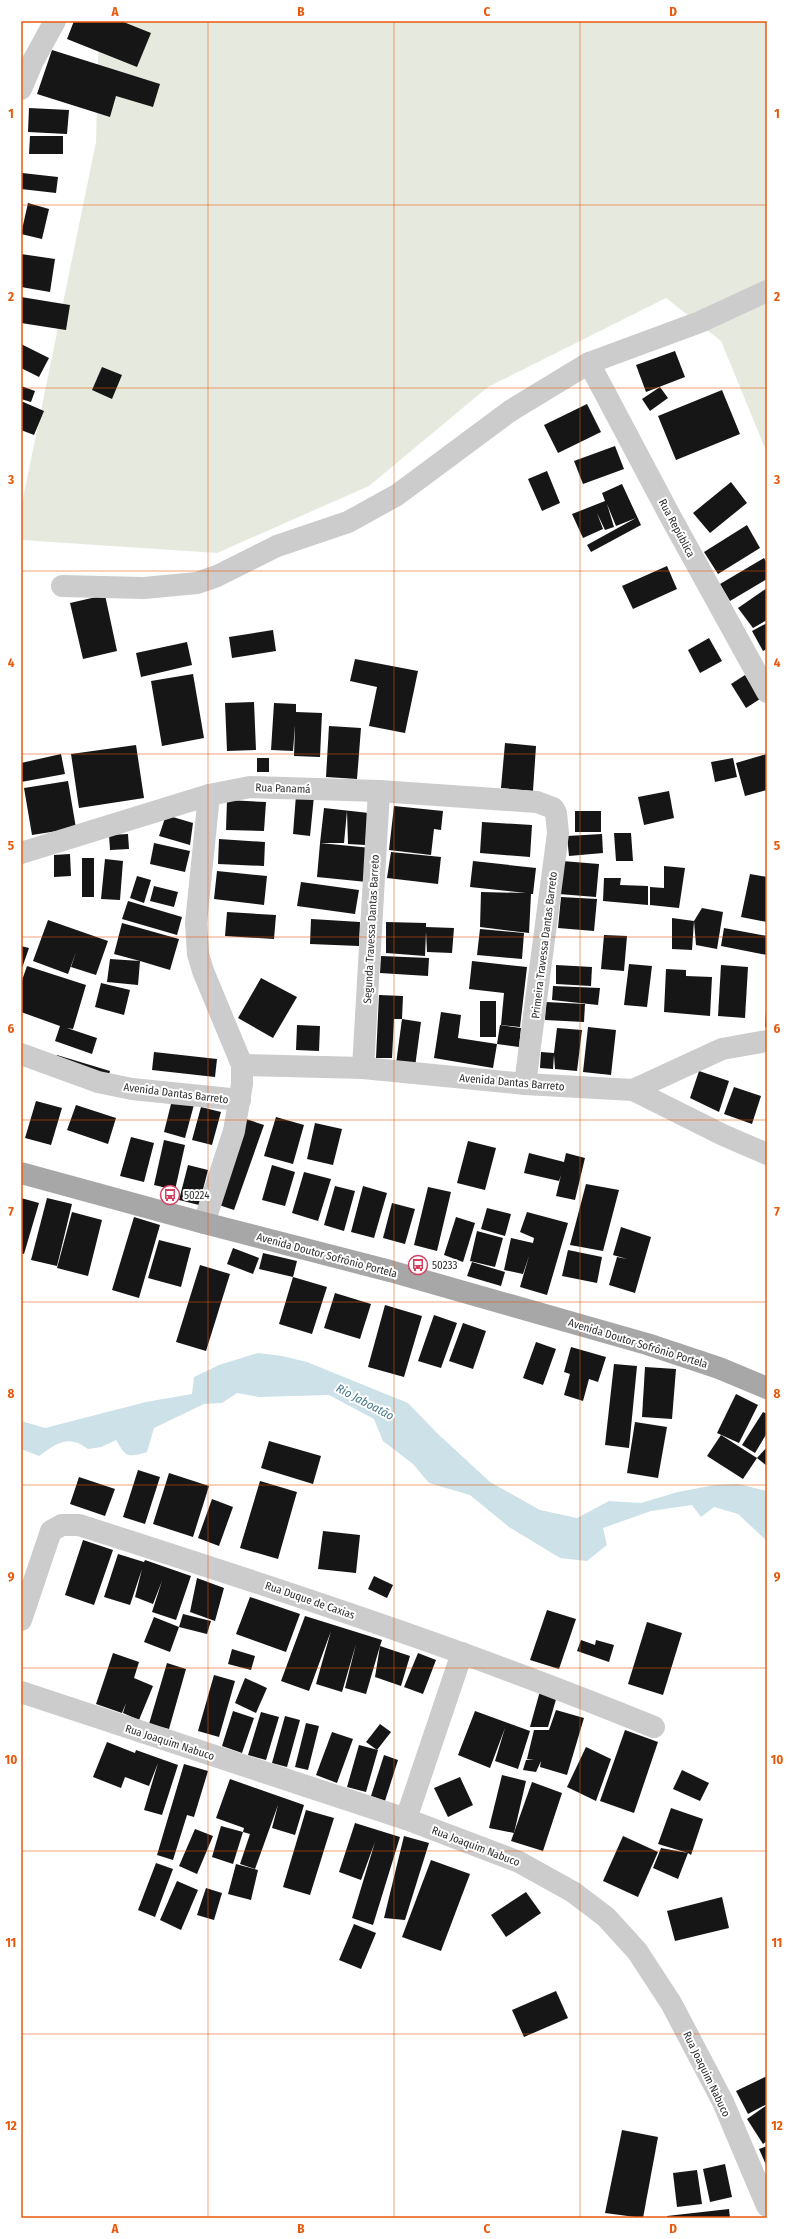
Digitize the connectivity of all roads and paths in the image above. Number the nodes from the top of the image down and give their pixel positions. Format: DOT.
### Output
graph roads {
  1 [pos="55,21"];
  2 [pos="21,89"];
  3 [pos="767,291"];
  4 [pos="589,363"];
  5 [pos="62,586"];
  6 [pos="767,692"];
  7 [pos="379,791"];
  8 [pos="209,795"];
  9 [pos="552,808"];
  10 [pos="21,853"];
  11 [pos="767,1041"];
  12 [pos="21,1054"];
  13 [pos="242,1064"];
  14 [pos="363,1068"];
  15 [pos="525,1084"];
  16 [pos="633,1090"];
  17 [pos="240,1100"];
  18 [pos="767,1154"];
  19 [pos="21,1173"];
  20 [pos="204,1223"];
  21 [pos="767,1388"];
  22 [pos="21,1620"];
  23 [pos="462,1654"];
  24 [pos="21,1692"];
  25 [pos="654,1728"];
  26 [pos="406,1820"];
  27 [pos="767,2206"];
  1 -- 2 [label="street"];
  3 -- 4 [label="street"];
  4 -- 5 [label="street"];
  4 -- 6 [label="street, Rua República"];
  7 -- 8 [label="street, Rua Panamá"];
  7 -- 9 [label="street, Rua Panamá"];
  7 -- 14 [label="street, Segunda Travessa Dantas Barreto"];
  8 -- 10 [label="street, Rua Panamá"];
  8 -- 13 [label="street"];
  9 -- 15 [label="street, Primeira Travessa Dantas Barreto"];
  11 -- 16 [label="street"];
  12 -- 17 [label="street, Avenida Dantas Barreto"];
  13 -- 14 [label="street, Avenida Dantas Barreto"];
  13 -- 17 [label="street"];
  14 -- 15 [label="street, Avenida Dantas Barreto"];
  15 -- 16 [label="street, Avenida Dantas Barreto"];
  16 -- 18 [label="street, Avenida Dantas Barreto"];
  17 -- 20 [label="street"];
  19 -- 20 [label="main road, Avenida Doutor Sofrônio Portela"];
  20 -- 21 [label="main road, Avenida Doutor Sofrônio Portela"];
  22 -- 23 [label="street, Rua Duque de Caxias"];
  23 -- 25 [label="street, Rua Duque de Caxias"];
  23 -- 26 [label="street"];
  24 -- 26 [label="street, Rua Joaquim Nabuco"];
  26 -- 27 [label="street, Rua Joaquim Nabuco"];
}
